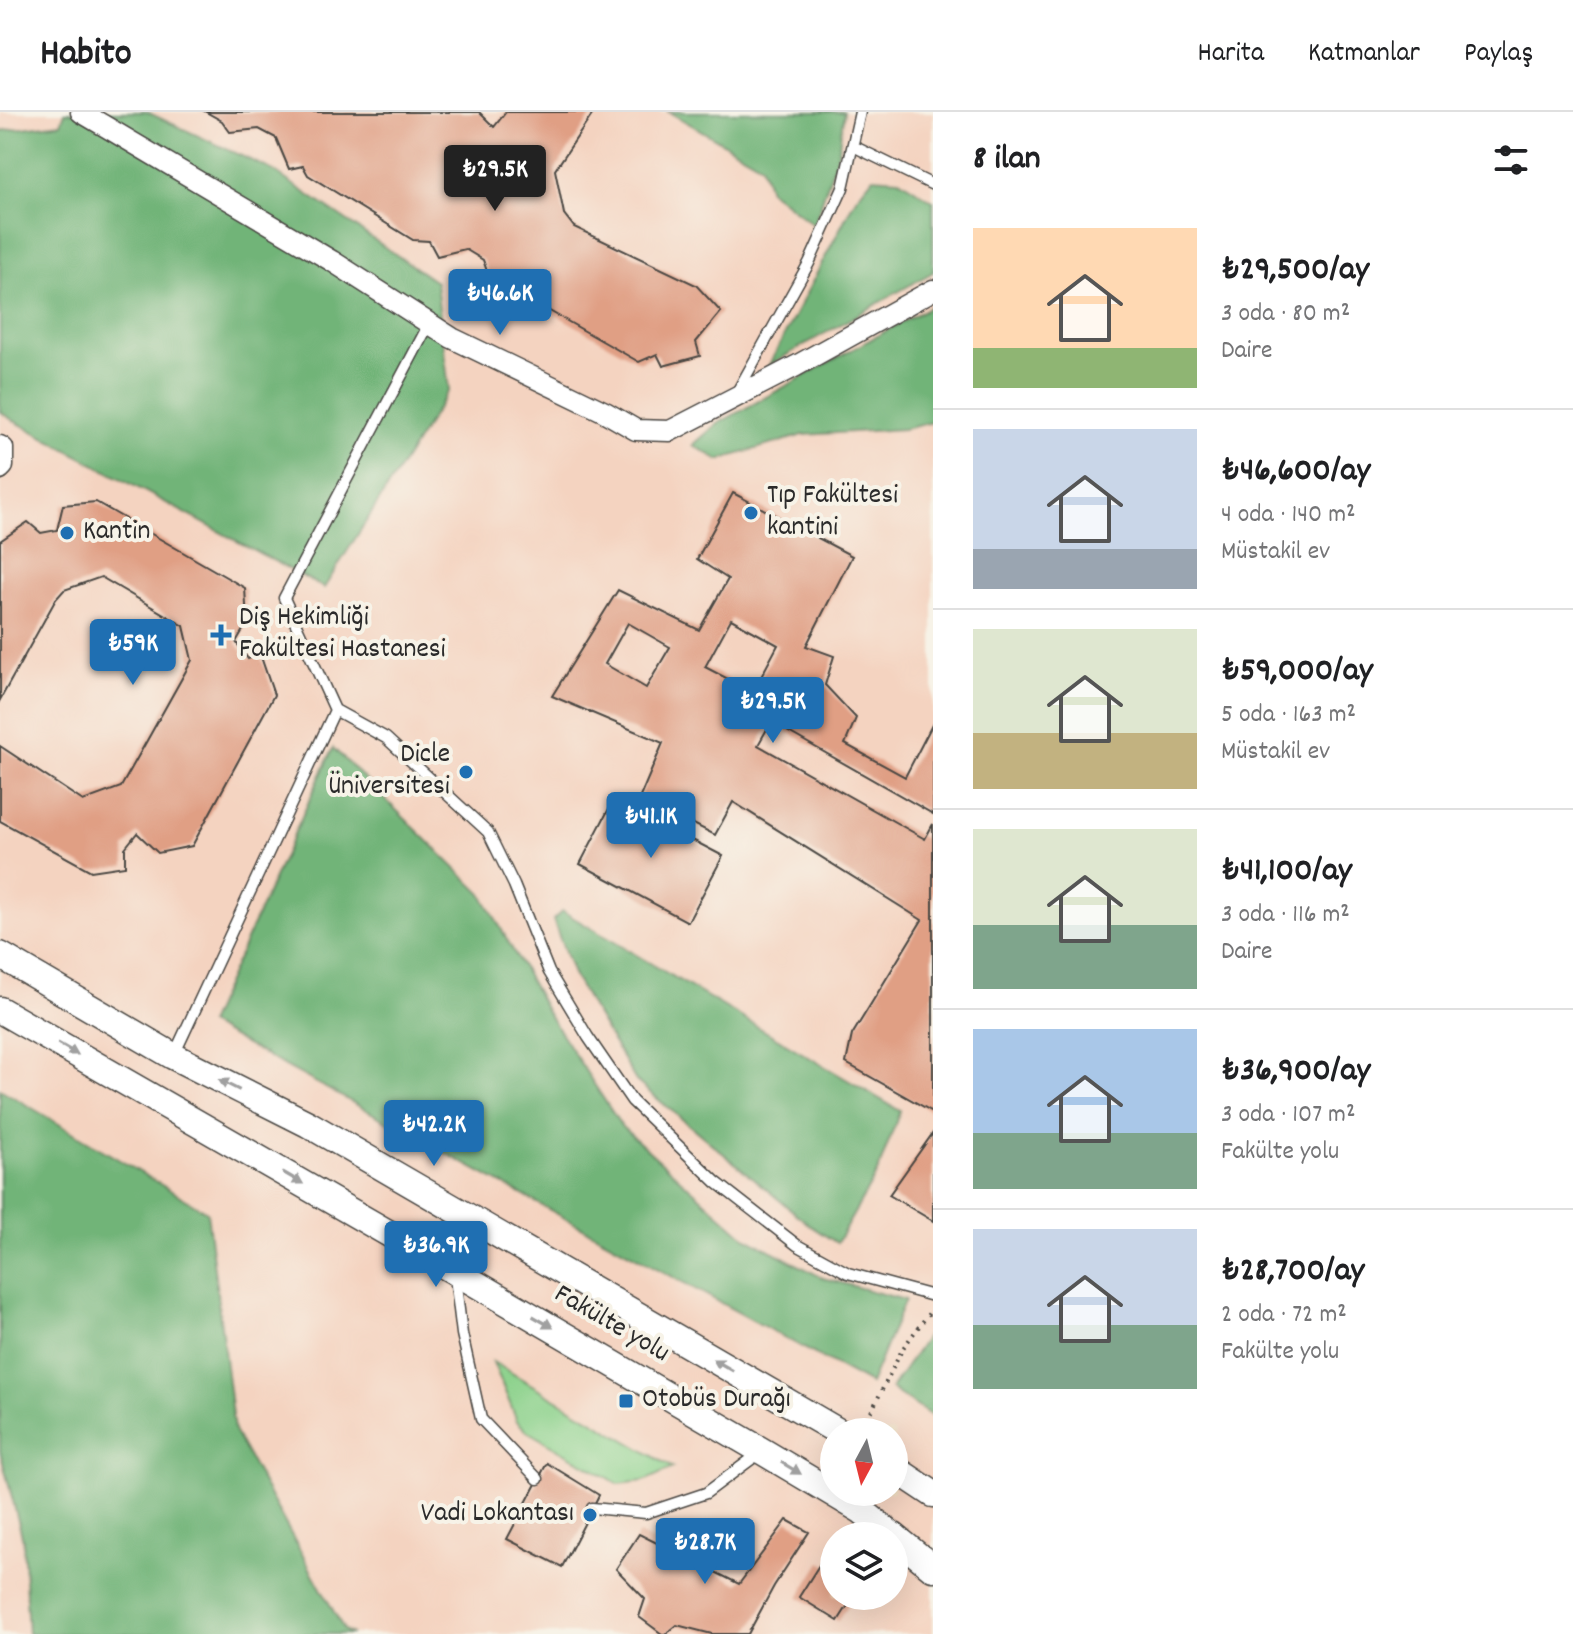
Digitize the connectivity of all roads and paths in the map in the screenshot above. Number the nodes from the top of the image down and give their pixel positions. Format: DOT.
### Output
graph roads {
  1 [pos="81,112"];
  2 [pos="860,112"];
  3 [pos="853,146"];
  4 [pos="933,185"];
  5 [pos="933,290"];
  6 [pos="429,324"];
  7 [pos="734,398"];
  8 [pos="0,446"];
  9 [pos="0,469"];
  10 [pos="335,710"];
  11 [pos="0,955"];
  12 [pos="0,1010"];
  13 [pos="173,1056"];
  14 [pos="454,1271"];
  15 [pos="933,1296"];
  16 [pos="933,1308"];
  17 [pos="868,1418"];
  18 [pos="820,1421"];
  19 [pos="762,1451"];
  20 [pos="908,1477"];
  21 [pos="538,1479"];
  22 [pos="933,1494"];
  23 [pos="592,1508"];
  24 [pos="876,1522"];
  25 [pos="908,1547"];
  26 [pos="933,1568"];
  1 -- 6 [label="street"];
  2 -- 3 [label="lane"];
  3 -- 4 [label="lane"];
  3 -- 7 [label="lane"];
  5 -- 7 [label="street"];
  6 -- 7 [label="street"];
  6 -- 10 [label="lane"];
  8 -- 9 [label="street"];
  10 -- 13 [label="lane"];
  10 -- 15 [label="lane"];
  11 -- 13 [label="street, Fakülte yolu"];
  12 -- 14 [label="street, Fakülte yolu, one-way"];
  18 -- 13 [label="street, Fakülte yolu, one-way"];
  14 -- 19 [label="street, Fakülte yolu, one-way"];
  14 -- 21 [label="lane"];
  16 -- 17 [label="path"];
  19 -- 23 [label="lane"];
  19 -- 24 [label="street, Fakülte yolu, one-way"];
  20 -- 22 [label="street"];
  25 -- 26 [label="street, Fakülte yolu"];
}
